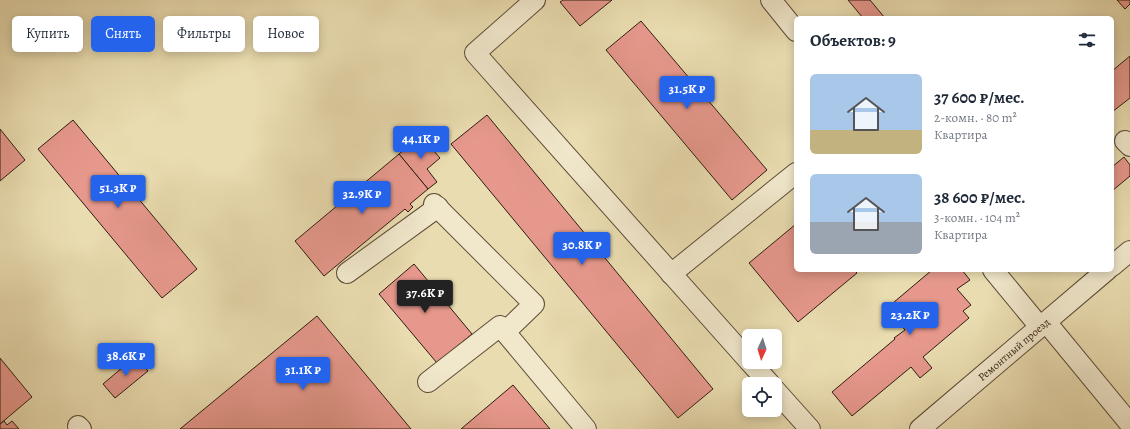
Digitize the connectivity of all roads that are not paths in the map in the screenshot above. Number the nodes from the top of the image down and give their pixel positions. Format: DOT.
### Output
graph roads {
  1 [pos="535,0"];
  2 [pos="771,0"];
  3 [pos="794,28"];
  4 [pos="794,175"];
  5 [pos="1130,251"];
  6 [pos="1114,264"];
  7 [pos="995,272"];
  8 [pos="1105,272"];
  9 [pos="347,274"];
  10 [pos="671,274"];
  11 [pos="1043,325"];
  12 [pos="505,332"];
  13 [pos="742,352"];
  14 [pos="757,369"];
  15 [pos="764,377"];
  16 [pos="428,382"];
  17 [pos="782,398"];
  18 [pos="1130,424"];
  19 [pos="586,429"];
  20 [pos="810,429"];
  21 [pos="920,429"];
  1 -- 10 [label="street"];
  2 -- 3 [label="street"];
  4 -- 10 [label="street"];
  5 -- 6 [label="street"];
  7 -- 11 [label="street"];
  8 -- 11 [label="street, Ремонтный проезд"];
  9 -- 12 [label="street"];
  10 -- 13 [label="street"];
  11 -- 18 [label="street"];
  11 -- 21 [label="street, Ремонтный проезд"];
  12 -- 16 [label="street"];
  12 -- 19 [label="street"];
  14 -- 15 [label="street"];
  17 -- 20 [label="street"];
}
